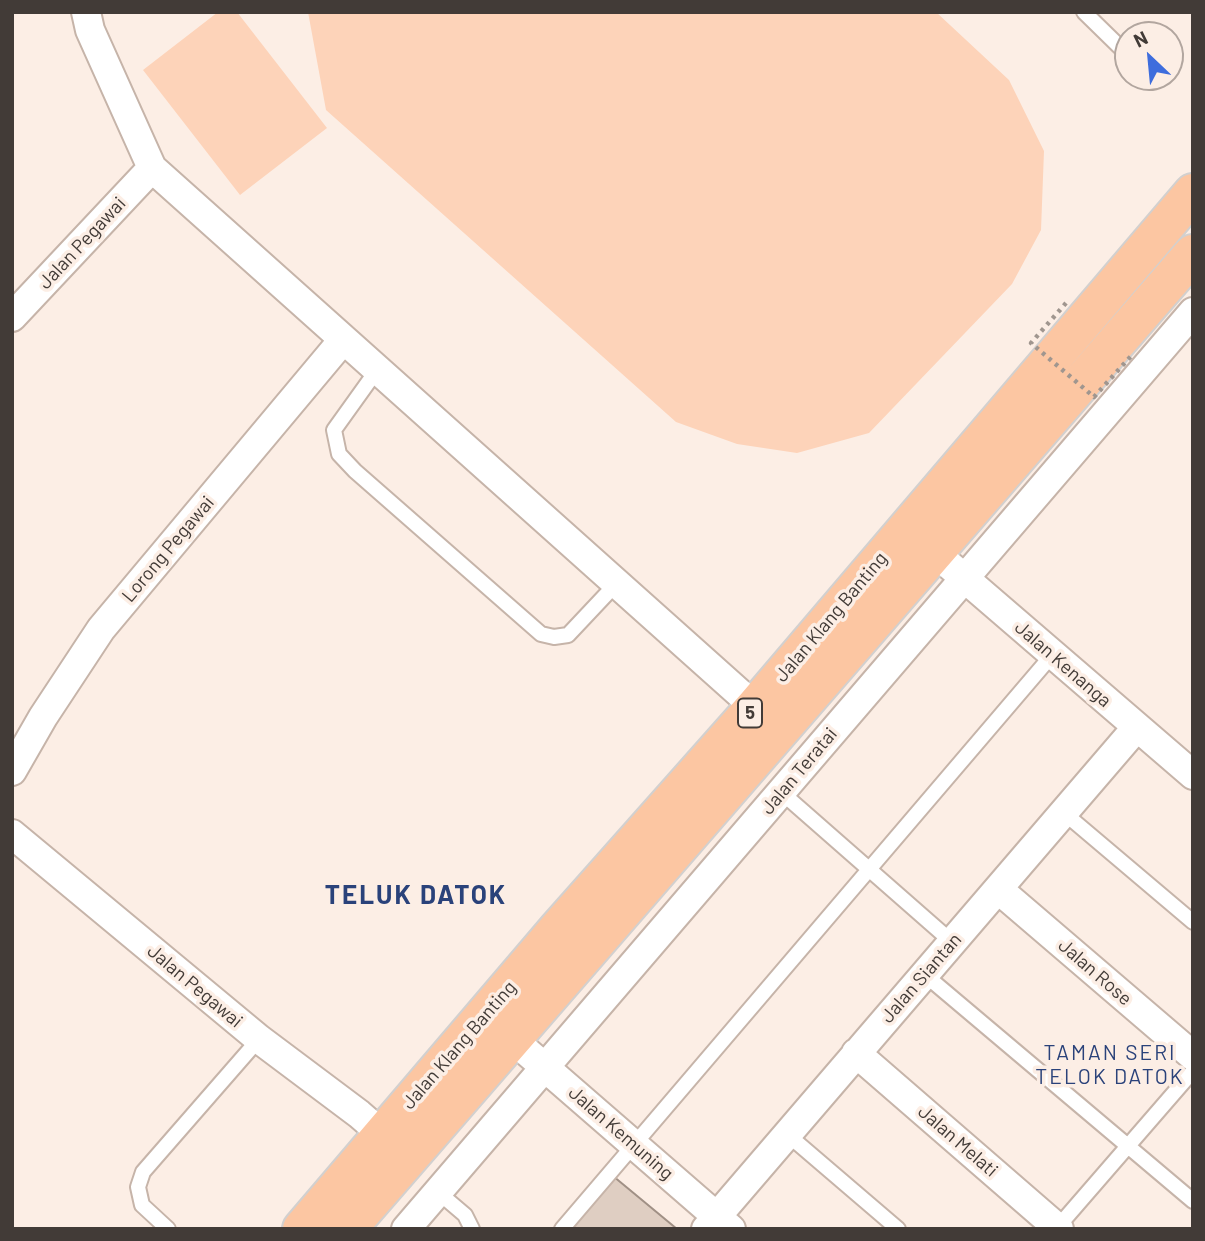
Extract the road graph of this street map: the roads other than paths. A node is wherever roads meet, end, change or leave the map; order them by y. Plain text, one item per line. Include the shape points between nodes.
1 (86, 12) edge
2 (1084, 12) edge
3 (1114, 41) edge
4 (152, 168) junction
5 (1193, 193) edge
6 (1193, 254) edge
7 (1193, 312) edge
8 (12, 317) edge
9 (343, 340) junction
10 (377, 370) junction
11 (934, 552) junction
12 (963, 577) junction
13 (616, 584) junction
14 (1053, 654) junction
15 (755, 707) junction
16 (1137, 727) junction
17 (12, 771) edge
18 (1193, 775) edge
19 (781, 792) junction
20 (1063, 812) junction
21 (12, 834) edge
22 (869, 869) junction
23 (998, 888) junction
24 (1193, 922) edge
25 (952, 942) junction
26 (924, 974) junction
27 (511, 1038) junction
28 (259, 1039) junction
29 (856, 1053) junction
30 (1193, 1056) edge
31 (546, 1068) junction
32 (1193, 1071) edge
33 (382, 1134) junction
34 (788, 1134) junction
35 (634, 1145) junction
36 (1128, 1146) junction
37 (438, 1192) junction
38 (1193, 1201) edge
39 (718, 1225) edge
40 (1057, 1228) edge
41 (168, 1229) edge
42 (302, 1229) edge
43 (347, 1229) edge
44 (406, 1229) edge
45 (472, 1229) edge
46 (562, 1229) edge
47 (898, 1229) edge

1 - 4 street
2 - 3 lane
4 - 8 street, Jalan Pegawai
4 - 9 street
5 - 15 highway, Jalan Klang Banting / 5
6 - 11 highway, Jalan Klang Banting / 5
7 - 12 street, Jalan Teratai
9 - 10 street
9 - 17 street, Lorong Pegawai via 101,629
10 - 13 street
10 - 13 lane via 334,430 339,454 355,471 541,634 568,635
11 - 12 street, Jalan Kenanga
11 - 27 highway, Jalan Klang Banting / 5
12 - 14 street, Jalan Kenanga
12 - 19 street, Jalan Teratai
13 - 15 street
14 - 16 street, Jalan Kenanga
14 - 22 lane
15 - 33 highway, Jalan Klang Banting / 5
16 - 18 street, Jalan Kenanga
16 - 20 street, Jalan Siantan
19 - 22 lane
19 - 31 street, Jalan Teratai
20 - 23 street, Jalan Siantan
20 - 24 lane
21 - 28 street, Jalan Pegawai
22 - 25 lane
22 - 35 lane
23 - 25 street, Jalan Siantan
23 - 30 street, Jalan Rose
25 - 26 street, Jalan Siantan
26 - 29 street, Jalan Siantan
26 - 36 lane
27 - 31 street, Jalan Kemuning
27 - 43 highway, Jalan Klang Banting / 5
28 - 33 street, Jalan Pegawai
28 - 41 lane via 143,1172 138,1187 142,1205
29 - 34 street, Jalan Siantan
29 - 40 street, Jalan Melati
31 - 35 street, Jalan Kemuning
31 - 37 street, Jalan Teratai
32 - 36 lane
33 - 42 highway, Jalan Klang Banting / 5
34 - 39 street, Jalan Siantan
34 - 47 lane
35 - 39 street, Jalan Kemuning
35 - 46 lane
36 - 38 lane
36 - 40 lane
37 - 44 street, Jalan Teratai
37 - 45 lane via 465,1215

